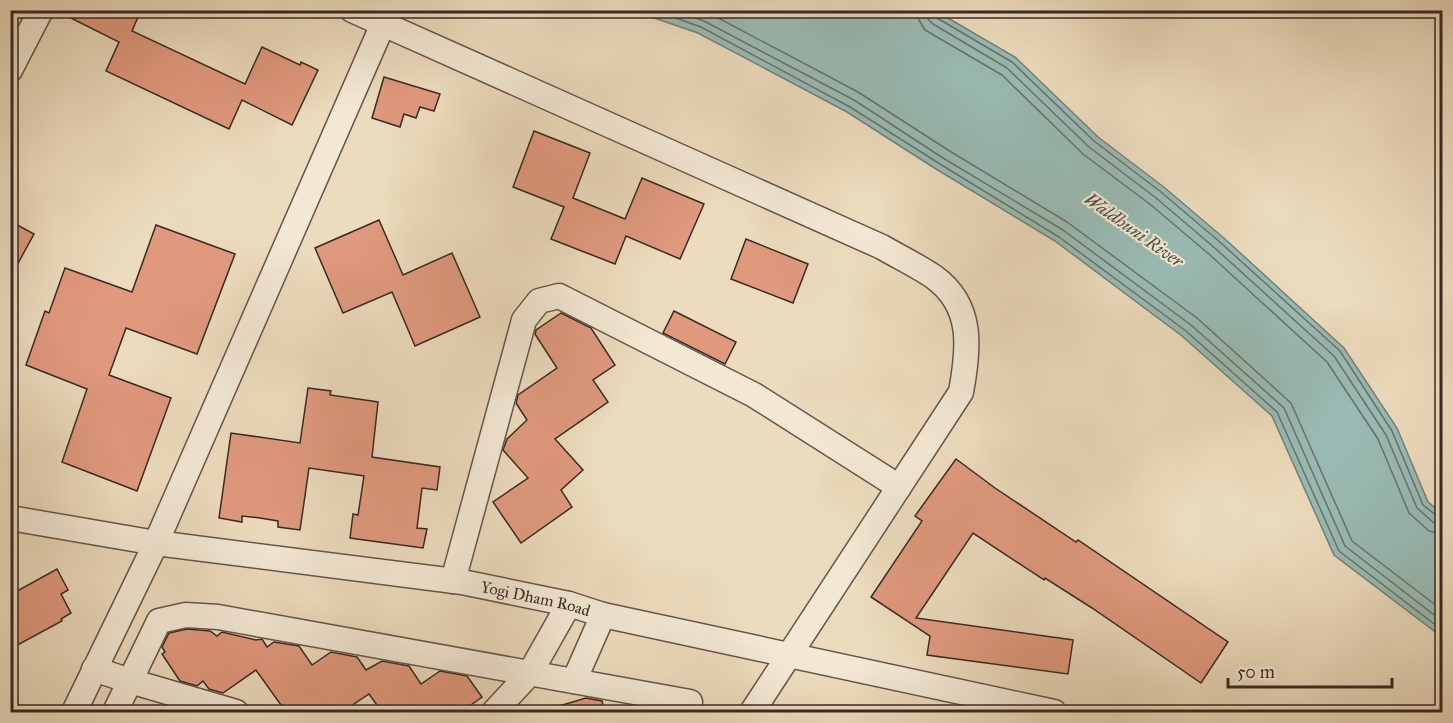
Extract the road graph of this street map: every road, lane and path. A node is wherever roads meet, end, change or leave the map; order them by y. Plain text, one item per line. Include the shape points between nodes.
1 (41, 10) edge
2 (352, 10) edge
3 (383, 24) junction
4 (10, 70) edge
5 (899, 487) junction
6 (10, 518) edge
7 (156, 543) junction
8 (453, 581) junction
9 (569, 604) junction
10 (603, 615) junction
11 (789, 656) junction
12 (94, 669) junction
13 (530, 673) junction
14 (130, 681) junction
15 (574, 681) junction
16 (75, 712) edge
17 (115, 712) edge
18 (236, 712) edge
19 (494, 712) edge
20 (682, 712) edge
21 (752, 712) edge
22 (1054, 712) edge

1 - 4 street
2 - 3 street
3 - 5 street via 882,247 934,278 952,295 966,322 967,359 961,392
3 - 7 street
5 - 8 street via 754,395 559,296 539,301 524,320
5 - 11 street
6 - 7 street, Yogi Dham Road
7 - 8 street, Yogi Dham Road
7 - 12 street
8 - 9 street, Yogi Dham Road
9 - 10 street, Yogi Dham Road
9 - 13 street
10 - 11 street, Yogi Dham Road
10 - 15 street
11 - 21 street
11 - 22 street, Yogi Dham Road
12 - 14 street
12 - 16 street
13 - 14 street via 218,617 186,615 159,621
13 - 15 street
13 - 19 street
14 - 17 street
14 - 18 street
15 - 20 street via 690,702

